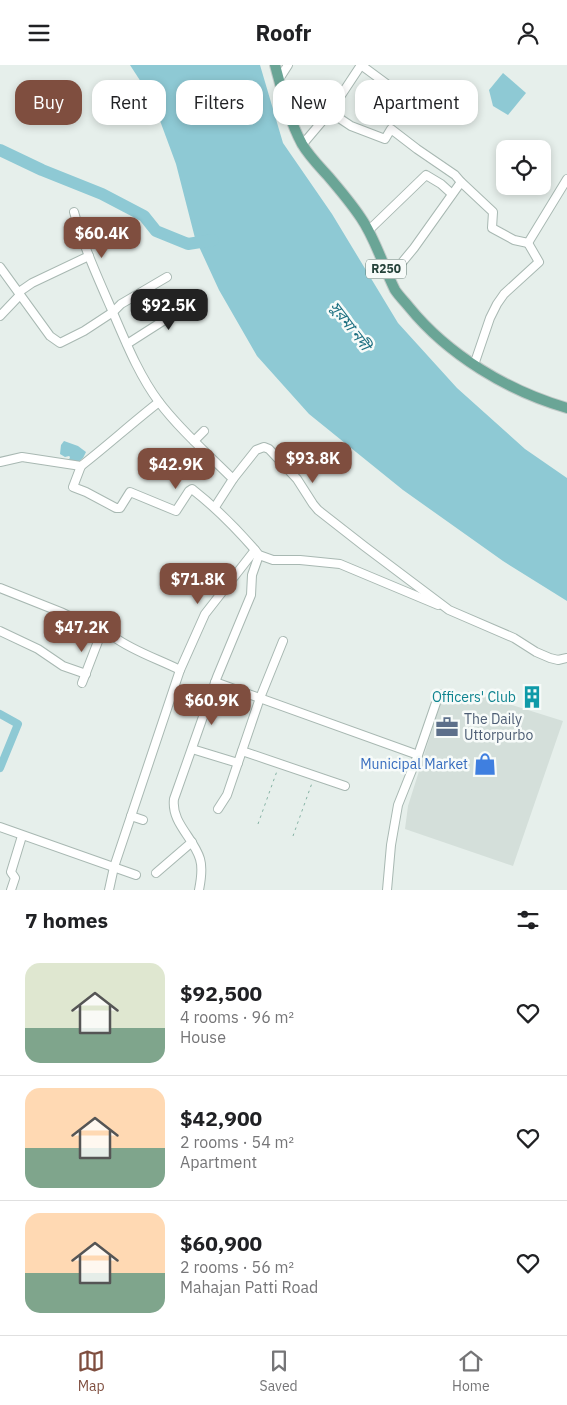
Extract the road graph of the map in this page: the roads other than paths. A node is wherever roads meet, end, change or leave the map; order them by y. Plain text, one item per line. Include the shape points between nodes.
1 (275, 65) edge
2 (288, 65) edge
3 (361, 65) edge
4 (279, 79) junction
5 (381, 80) edge
6 (345, 89) edge
7 (345, 122) edge
8 (318, 125) edge
9 (302, 145) junction
10 (567, 179) edge
11 (461, 182) junction
12 (452, 194) junction
13 (74, 212) dead end
14 (369, 230) junction
15 (528, 243) junction
16 (89, 256) junction
17 (0, 267) edge
18 (167, 277) dead end
19 (390, 277) junction
20 (19, 293) junction
21 (199, 298) dead end
22 (113, 311) junction
23 (0, 316) edge
24 (127, 344) junction
25 (474, 365) junction
26 (159, 401) junction
27 (567, 408) edge
28 (204, 431) dead end
29 (194, 441) junction
30 (0, 462) edge
31 (81, 466) junction
32 (233, 479) junction
33 (215, 507) junction
34 (257, 553) junction
35 (0, 588) edge
36 (449, 610) junction
37 (0, 631) edge
38 (102, 631) junction
39 (283, 641) dead end
40 (567, 658) edge
41 (180, 670) junction
42 (86, 674) junction
43 (82, 683) dead end
44 (215, 683) junction
45 (439, 694) dead end
46 (260, 698) junction
47 (192, 749) junction
48 (242, 751) junction
49 (418, 755) junction
50 (238, 763) junction
51 (345, 786) dead end
52 (218, 809) dead end
53 (131, 816) junction
54 (143, 820) dead end
55 (0, 827) edge
56 (22, 836) junction
57 (192, 842) junction
58 (114, 867) junction
59 (156, 873) dead end
60 (136, 875) dead end
61 (11, 890) edge
62 (109, 890) edge
63 (199, 890) edge
64 (387, 890) edge

1 - 4 main road, R250
2 - 4 street
3 - 5 street
3 - 6 street
4 - 9 main road, R250
7 - 11 street via 385,139 391,129
8 - 9 street
9 - 14 main road, R250
10 - 15 street
11 - 12 street
11 - 15 street via 493,213 492,228 514,240
12 - 14 street via 426,175
12 - 19 street
13 - 16 street
14 - 19 main road, R250
15 - 25 street via 539,262 496,304
16 - 20 street via 32,283
16 - 22 street
17 - 20 street
18 - 22 street
19 - 25 main road, R250 via 396,291 423,324
20 - 22 street via 50,336 60,343
20 - 23 street
21 - 24 street
22 - 24 street
24 - 26 street
25 - 27 main road, R250 via 547,402
26 - 29 street
26 - 31 street
28 - 29 street
29 - 32 street
30 - 31 street via 22,457
31 - 33 street via 73,487 116,508 120,508 130,492 176,511 192,489
32 - 33 street
32 - 36 street via 256,450 269,449 297,479 318,510
33 - 34 street
34 - 36 street via 272,560 300,559 340,564
34 - 41 street via 205,614
34 - 44 street via 251,595
35 - 38 street
36 - 40 street via 514,637 550,658
37 - 42 street via 38,649 63,666
38 - 41 street
38 - 42 street
39 - 46 street
41 - 53 street
42 - 43 street
44 - 46 street
44 - 47 street
45 - 49 street
46 - 48 street
46 - 49 street
47 - 50 street
47 - 57 street via 173,809
48 - 50 street
48 - 51 street
49 - 64 street via 398,805
50 - 52 street via 227,795
53 - 54 street
53 - 58 street
55 - 56 street
56 - 58 street
56 - 61 street via 11,872 15,878
57 - 59 street
57 - 63 street via 200,859 202,877
58 - 60 street
58 - 62 street

